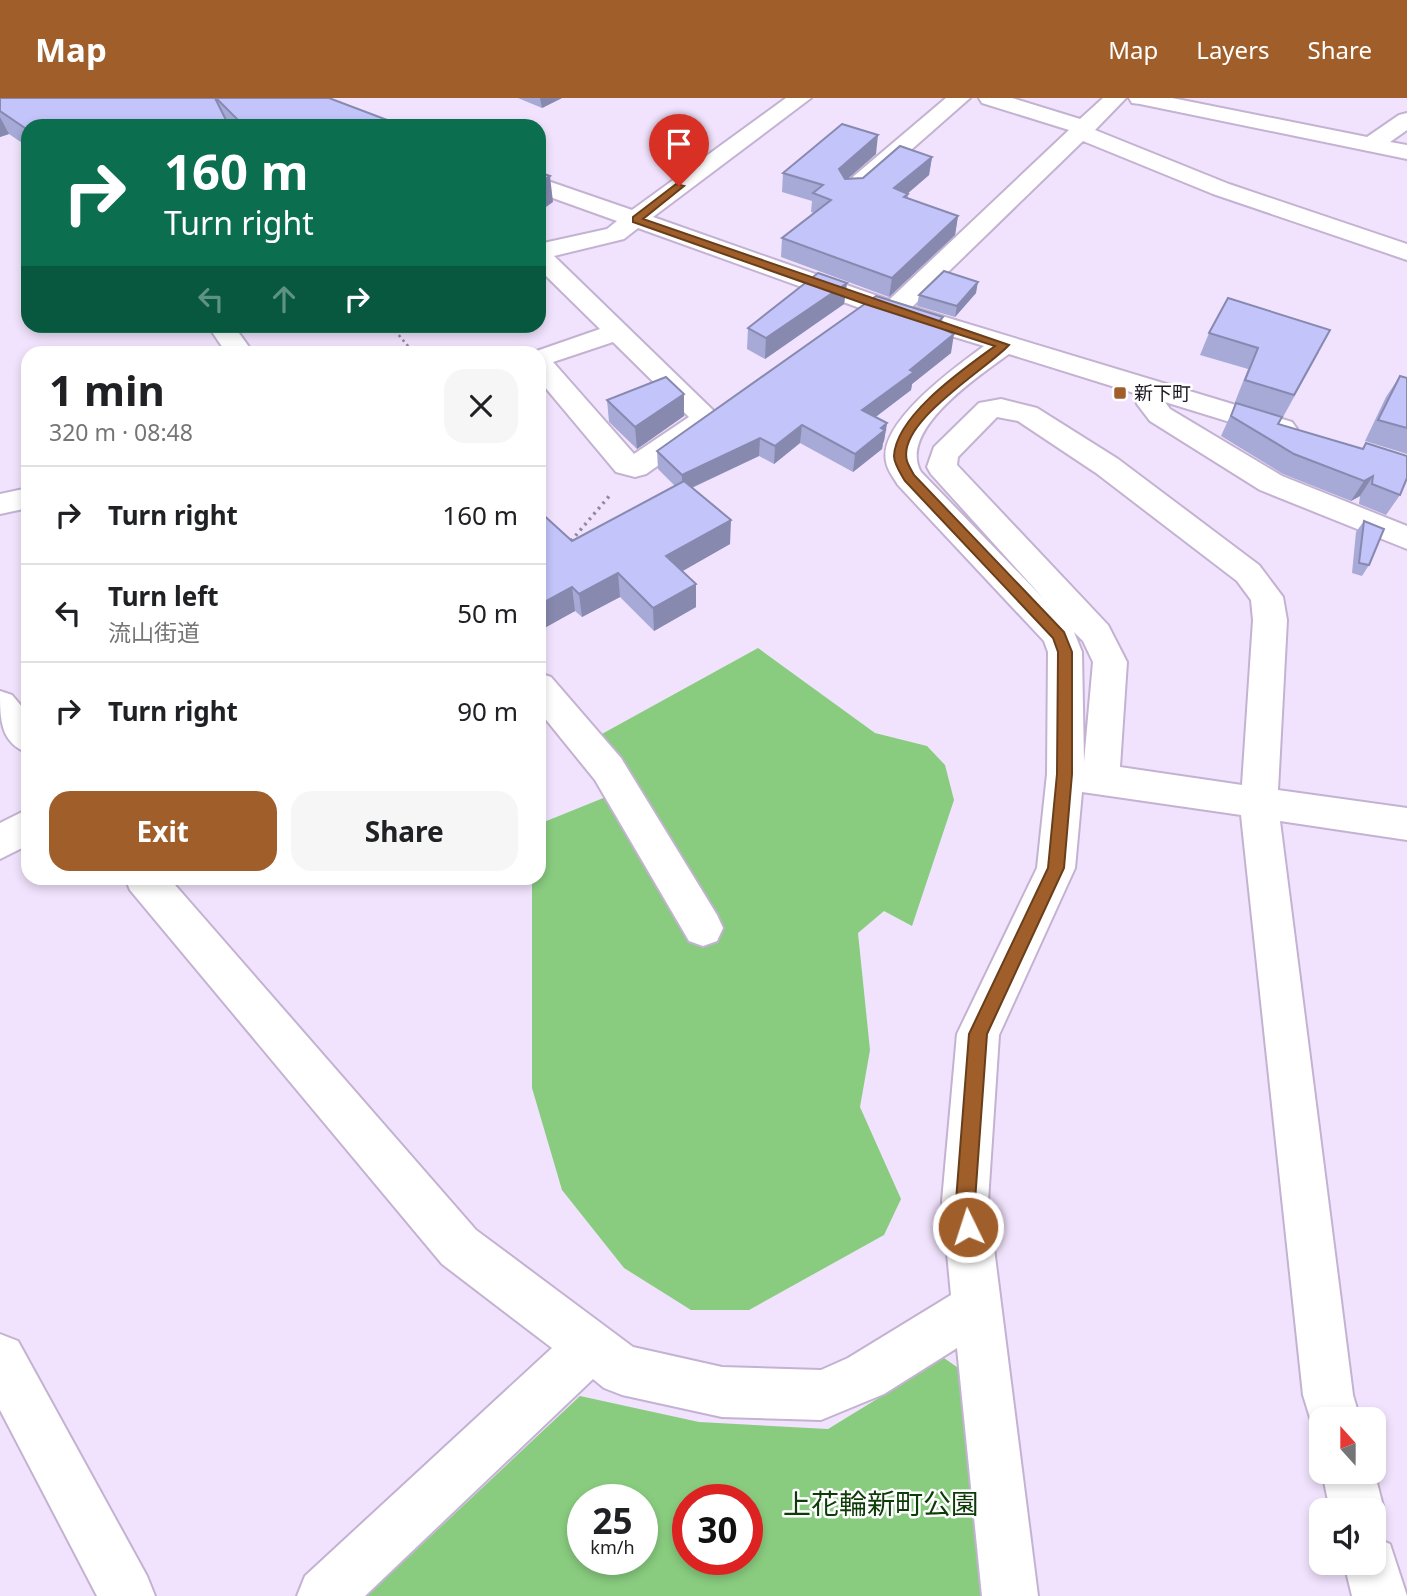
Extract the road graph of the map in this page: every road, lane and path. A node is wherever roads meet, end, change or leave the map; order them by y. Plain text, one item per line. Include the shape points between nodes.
1 (800, 98) edge
2 (959, 98) edge
3 (990, 98) edge
4 (1115, 98) edge
5 (1140, 98) edge
6 (1407, 120) edge
7 (1081, 129) junction
8 (1371, 145) junction
9 (1407, 152) edge
10 (546, 187) edge
11 (851, 190) edge
12 (636, 219) junction
13 (546, 251) edge
14 (1407, 252) edge
15 (546, 260) edge
16 (870, 310) junction
17 (618, 332) junction
18 (1004, 345) junction
19 (546, 355) edge
20 (546, 371) edge
21 (1147, 388) junction
22 (1307, 437) edge
23 (635, 467) junction
24 (21, 500) edge
25 (0, 504) edge
26 (1407, 538) edge
27 (571, 541) edge
28 (546, 694) edge
29 (0, 705) edge
30 (21, 730) edge
31 (1083, 777) junction
32 (1259, 804) junction
33 (1407, 824) edge
34 (21, 830) edge
35 (0, 843) edge
36 (151, 885) edge
37 (703, 929) dead end
38 (978, 1306) junction
39 (590, 1346) junction
40 (0, 1359) edge
41 (1331, 1407) edge
42 (1374, 1575) edge
43 (127, 1596) edge
44 (325, 1596) edge
45 (1010, 1596) edge
46 (1380, 1596) edge

1 - 12 street
2 - 11 street
3 - 7 street
4 - 7 street
5 - 8 street
6 - 8 street
7 - 14 street via 1221,189
7 - 16 street
8 - 9 street
10 - 12 street
12 - 13 street via 615,234
12 - 16 street
15 - 17 street
16 - 18 street
17 - 19 street
17 - 23 street via 718,410
18 - 21 street
18 - 31 street via 930,406 904,435 900,459 909,478 1059,635
20 - 23 street via 627,465
21 - 22 street
21 - 26 street via 1160,415 1260,477
23 - 27 path
24 - 25 street
28 - 37 street via 608,769
29 - 30 street
31 - 32 street
31 - 32 street via 1110,662 1096,634 942,467 944,454 989,409 1027,414 1107,466 1248,573 1267,597 1270,620
31 - 38 street via 1056,868 978,1034 965,1201
32 - 33 street
32 - 41 street
34 - 35 street
36 - 39 street via 459,1247
38 - 39 street via 866,1376 821,1395 709,1389 622,1370
38 - 45 street
39 - 44 street
40 - 43 street
42 - 46 street

